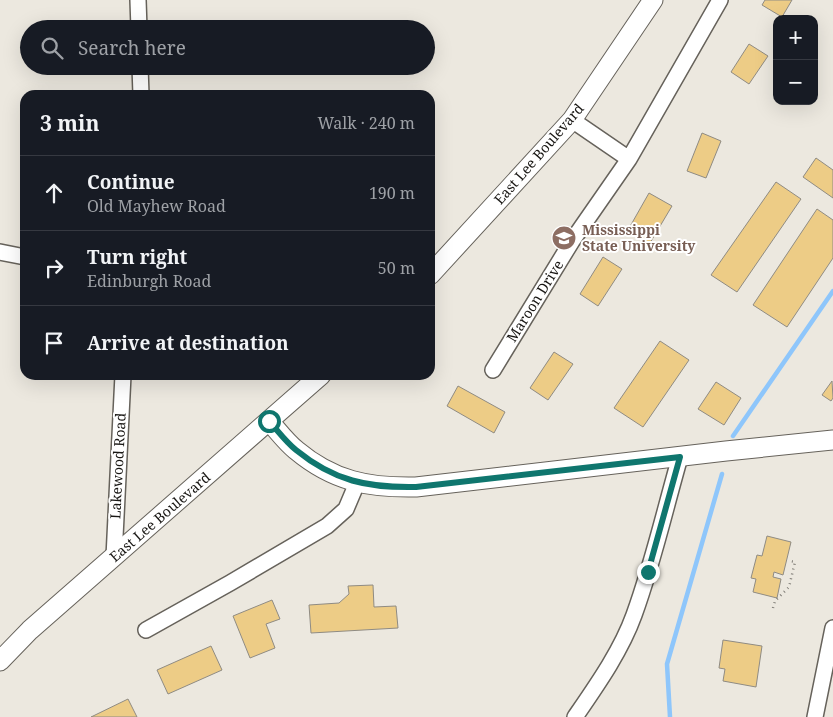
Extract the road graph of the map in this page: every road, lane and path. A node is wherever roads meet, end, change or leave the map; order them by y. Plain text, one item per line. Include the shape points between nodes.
1 (138, 0) edge
2 (653, 0) edge
3 (720, 0) edge
4 (139, 20) edge
5 (140, 75) edge
6 (141, 90) edge
7 (572, 120) junction
8 (629, 159) junction
9 (0, 252) edge
10 (20, 256) edge
11 (435, 270) edge
12 (493, 370) dead end
13 (123, 380) edge
14 (315, 380) edge
15 (269, 421) junction
16 (833, 440) edge
17 (680, 457) junction
18 (357, 483) junction
19 (114, 557) junction
20 (790, 561) dead end
21 (772, 608) dead end
22 (833, 628) edge
23 (146, 630) dead end
24 (0, 661) edge
25 (576, 717) edge
26 (815, 717) edge

1 - 4 street
2 - 7 street, East Lee Boulevard
3 - 8 street, Maroon Drive
5 - 6 street
7 - 8 street
7 - 11 street, East Lee Boulevard
8 - 12 street, Maroon Drive via 572,241
9 - 10 street
13 - 19 street, Lakewood Road
14 - 15 street, East Lee Boulevard
15 - 18 street via 294,448 320,468
15 - 19 street, East Lee Boulevard
16 - 17 street
17 - 18 street via 416,487 387,488
17 - 25 street via 634,616
18 - 23 street via 346,509 327,526
19 - 24 street, East Lee Boulevard via 30,630
20 - 21 path via 794,562 789,587
22 - 26 street

